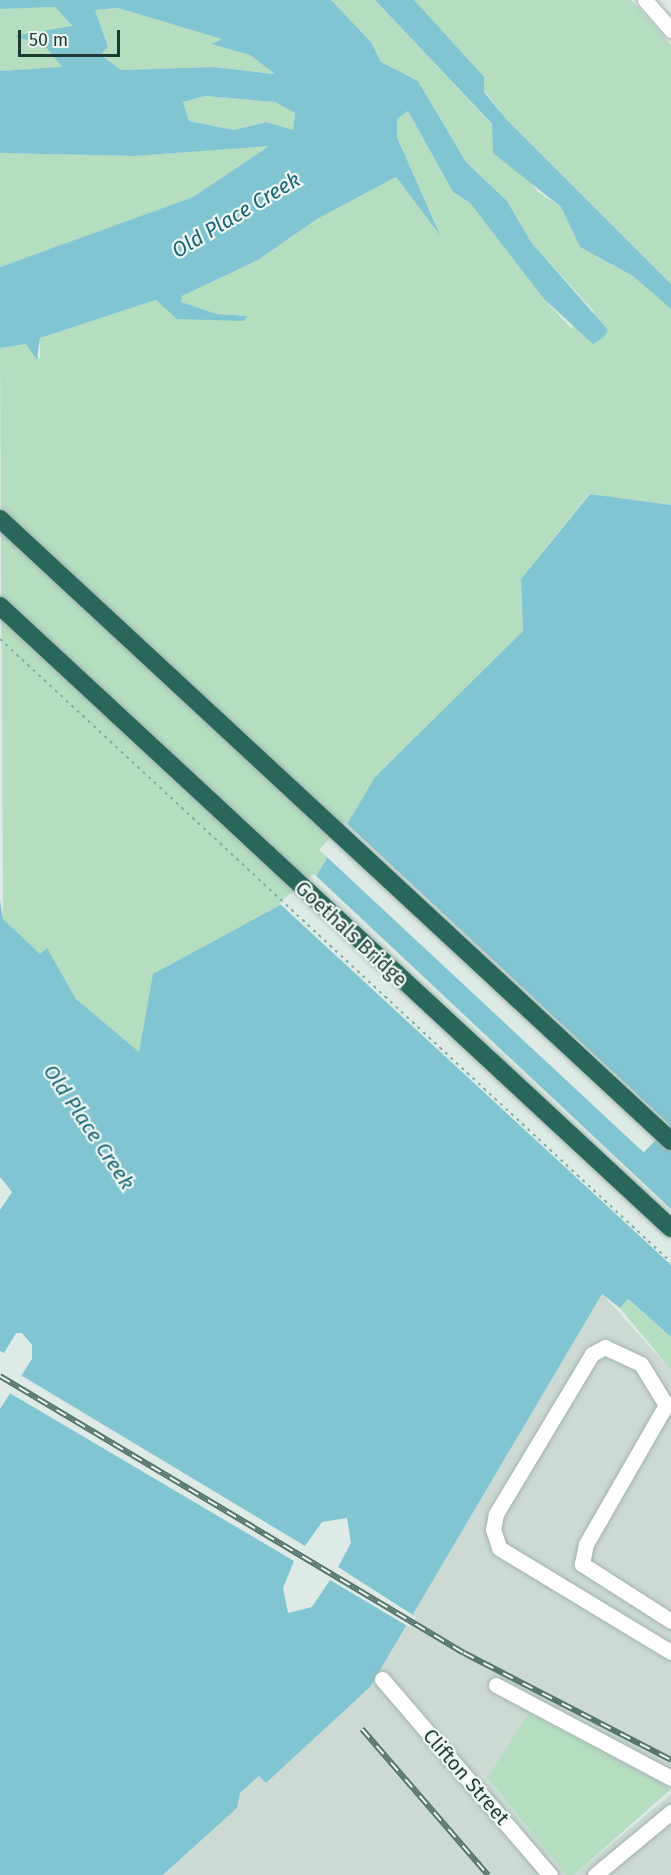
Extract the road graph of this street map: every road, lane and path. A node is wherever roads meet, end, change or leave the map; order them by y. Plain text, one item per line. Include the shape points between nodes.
1 (645, 0) edge
2 (671, 30) edge
3 (0, 519) edge
4 (0, 606) edge
5 (0, 639) edge
6 (671, 1141) edge
7 (671, 1228) edge
8 (671, 1262) edge
9 (671, 1621) edge
10 (671, 1652) edge
11 (382, 1679) dead end
12 (496, 1685) dead end
13 (671, 1778) edge
14 (671, 1812) edge
15 (550, 1875) edge
16 (595, 1875) edge

1 - 2 street
3 - 6 highway
4 - 7 highway, Goethals Bridge
5 - 8 path, Goethals Bridge
9 - 10 street via 582,1564 586,1544 666,1405 641,1364 605,1347 587,1363 496,1514 493,1529 499,1548
11 - 15 street, Clifton Street
12 - 13 street
14 - 16 street

